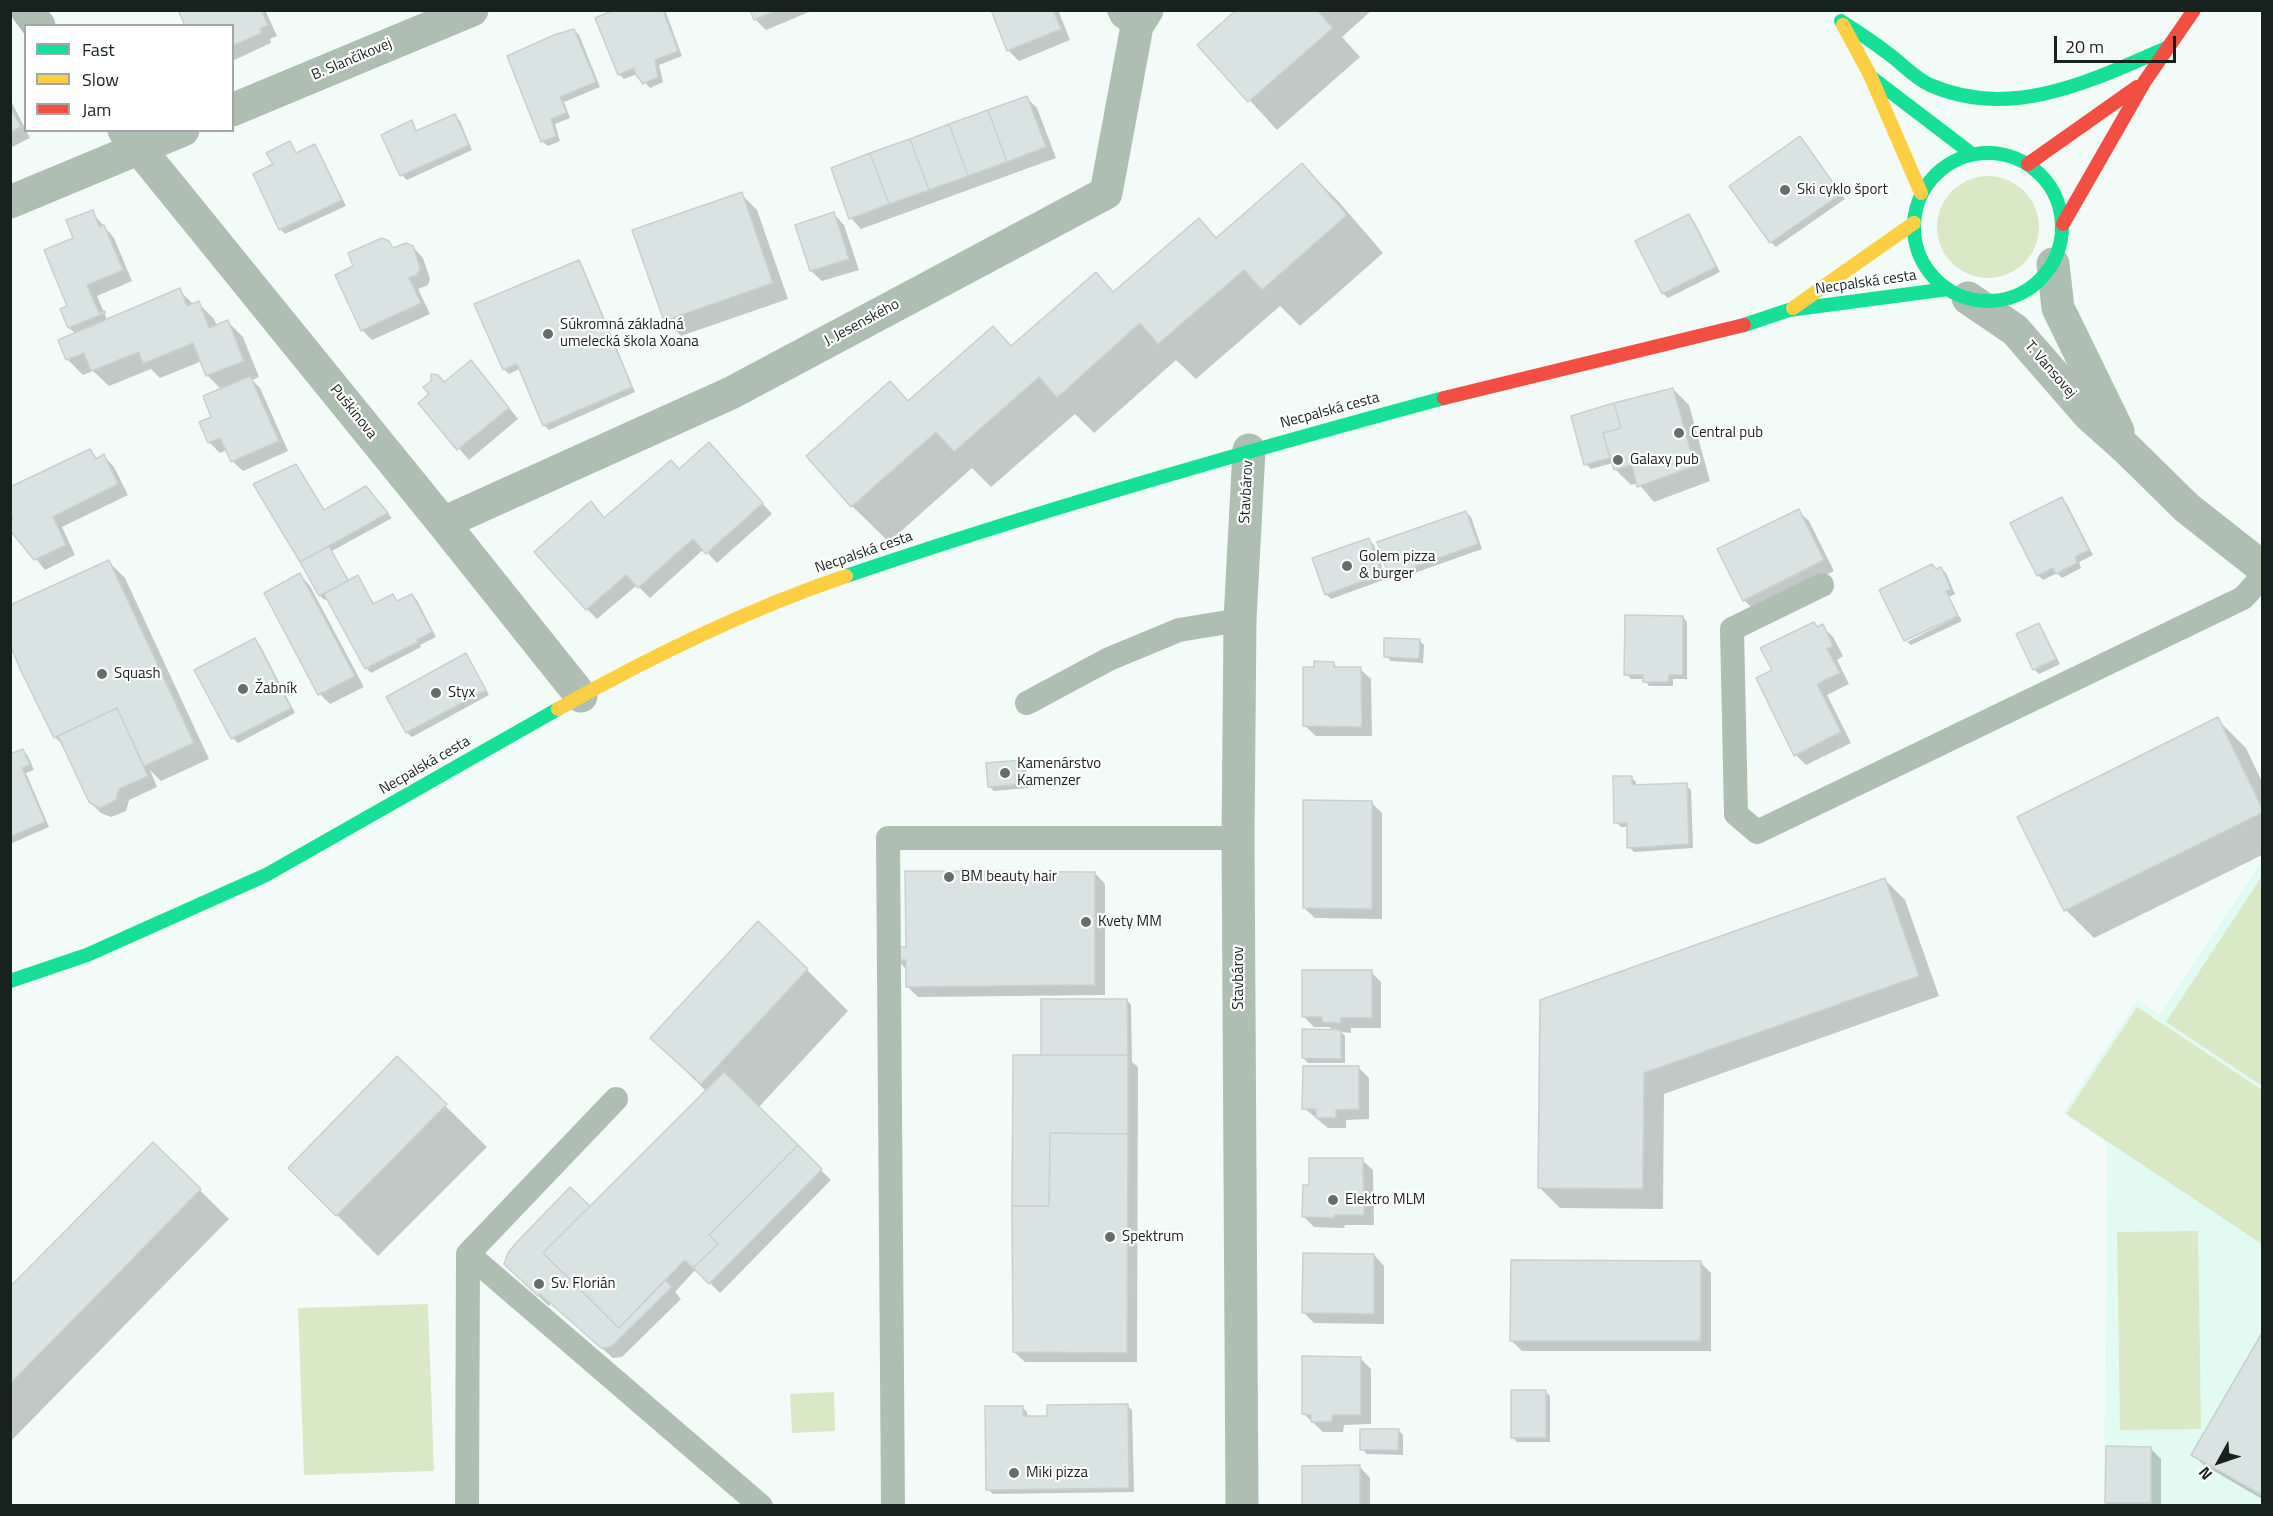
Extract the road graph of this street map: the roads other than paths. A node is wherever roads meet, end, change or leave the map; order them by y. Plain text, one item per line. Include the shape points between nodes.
1 (27, 10) edge
2 (472, 10) edge
3 (2194, 10) edge
4 (1134, 16) edge
5 (1838, 16) edge
6 (38, 24) edge
7 (2169, 47) junction
8 (1870, 75) junction
9 (2145, 81) junction
10 (234, 109) edge
11 (173, 132) edge
12 (131, 140) edge
13 (1972, 154) junction
14 (2028, 164) junction
15 (1921, 194) junction
16 (10, 202) edge
17 (1914, 223) junction
18 (2063, 224) junction
19 (2053, 264) junction
20 (1958, 294) junction
21 (1789, 310) junction
22 (2127, 449) junction
23 (1249, 450) junction
24 (443, 523) junction
25 (2262, 567) edge
26 (2262, 577) edge
27 (1822, 585) dead end
28 (1240, 620) junction
29 (581, 696) junction
30 (1027, 703) dead end
31 (1238, 838) junction
32 (10, 981) edge
33 (616, 1099) dead end
34 (468, 1254) junction
35 (467, 1506) edge
36 (761, 1506) edge
37 (893, 1506) edge
38 (1242, 1506) edge

1 - 6 street
2 - 10 street, B. Slančíkovej
3 - 7 main road
4 - 24 street, J. Jesenského via 1106,193 731,393
5 - 7 main road via 1928,84 1958,95 2000,100 2033,99 2080,85
5 - 8 main road
7 - 9 main road
8 - 13 main road
8 - 15 main road
9 - 14 main road
9 - 18 main road
11 - 12 street
12 - 16 street
12 - 24 street, Puškinova
13 - 14 main road via 1995,152
13 - 15 main road via 1937,172
14 - 18 main road via 2053,190
15 - 17 main road
17 - 20 main road via 1922,261 1929,272
17 - 21 main road, Necpalská cesta
18 - 19 main road
19 - 20 main road via 2038,283 2017,296 1992,301
19 - 22 street, T. Vansovej via 2058,308
20 - 21 main road, Necpalská cesta
20 - 22 street, T. Vansovej via 2015,330 2089,415
21 - 23 main road, Necpalská cesta via 1730,330 1476,390
22 - 25 street, T. Vansovej via 2187,508
23 - 28 street, Stavbárov
23 - 29 main road, Necpalská cesta via 796,593
24 - 29 street, Puškinova
26 - 27 lane via 2243,598 1757,832 1736,814 1732,629
28 - 30 lane via 1179,630 1109,659
28 - 31 street, Stavbárov
29 - 32 main road, Necpalská cesta via 266,875 87,955
31 - 37 lane via 888,838
31 - 38 street, Stavbárov
33 - 34 lane
34 - 35 lane
34 - 36 lane

